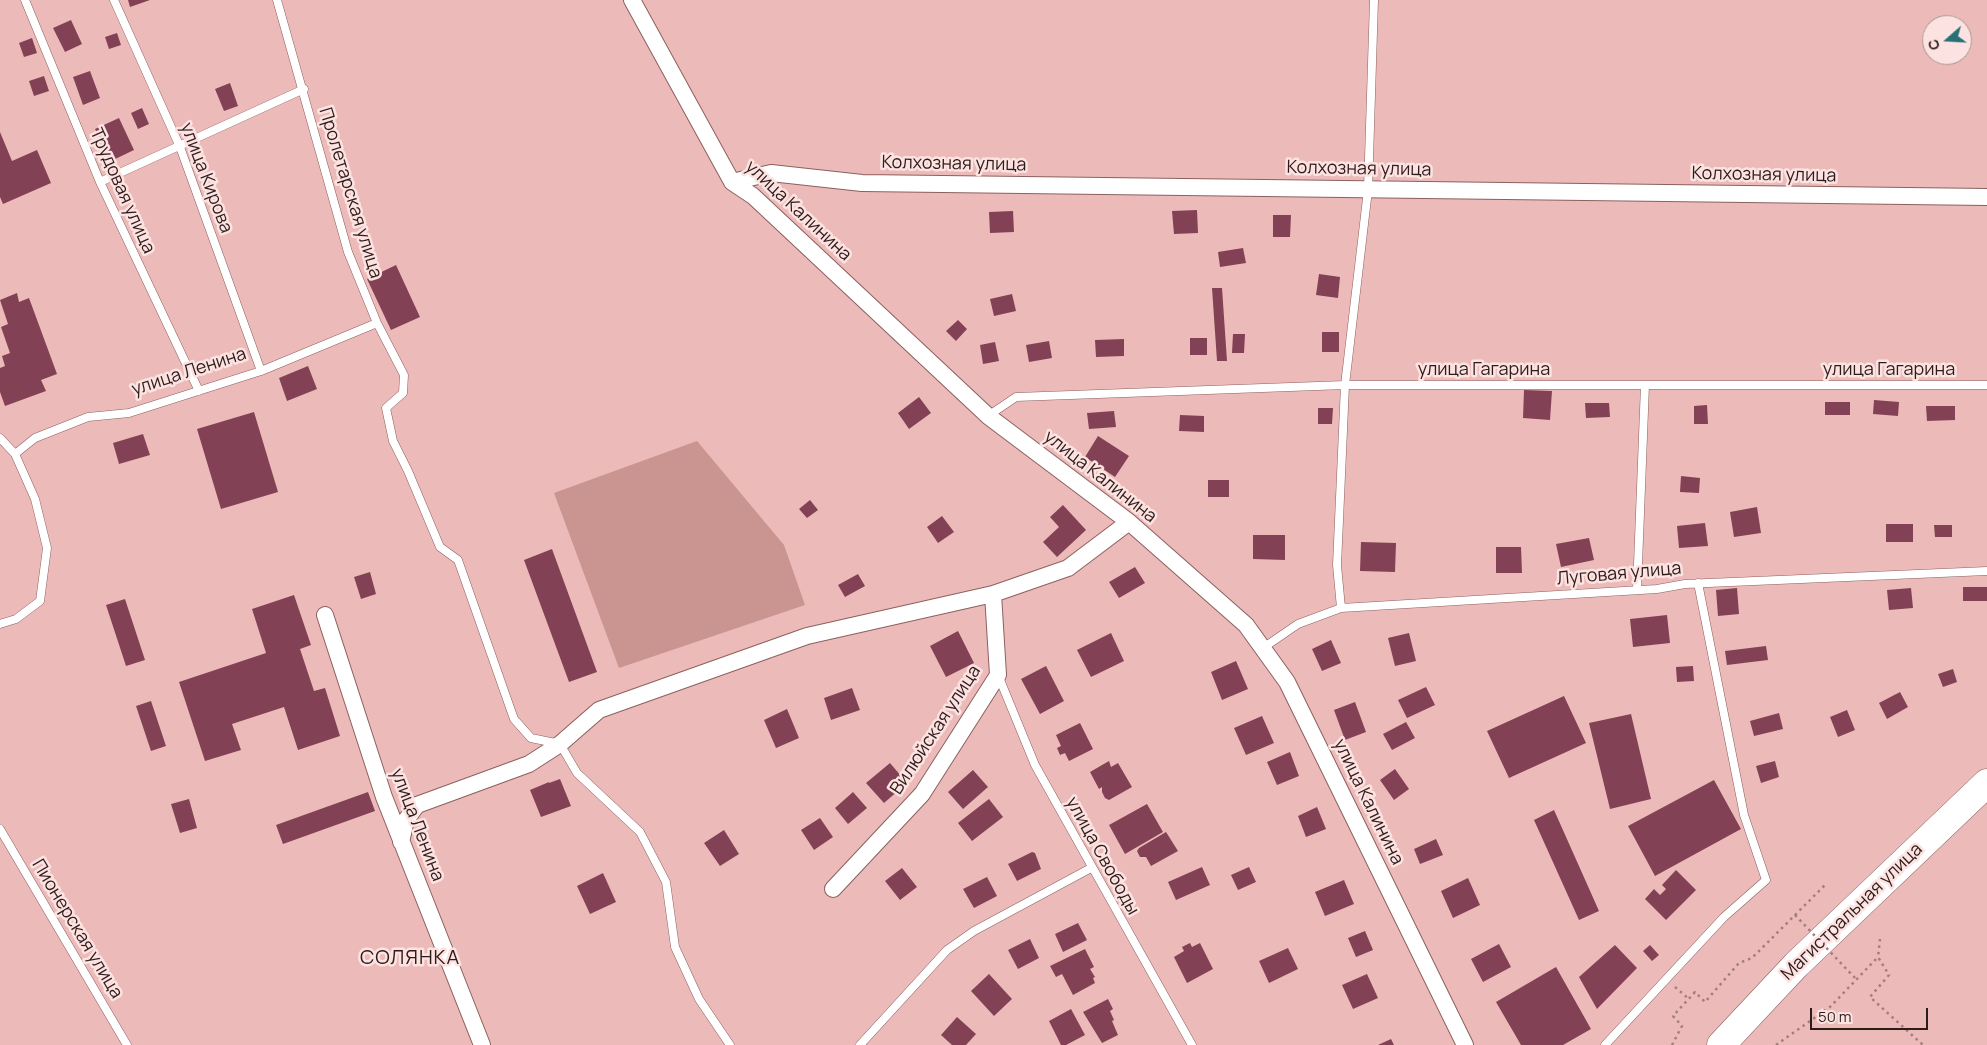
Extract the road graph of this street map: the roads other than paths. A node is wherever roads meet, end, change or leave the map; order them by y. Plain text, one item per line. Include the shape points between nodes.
1 (25, 0) edge
2 (114, 0) edge
3 (277, 0) edge
4 (632, 0) edge
5 (1374, 0) edge
6 (304, 89) junction
7 (180, 147) junction
8 (100, 182) junction
9 (732, 182) junction
10 (1368, 190) junction
11 (1987, 197) edge
12 (377, 323) junction
13 (261, 371) junction
14 (1345, 385) junction
15 (1645, 385) junction
16 (1987, 385) edge
17 (198, 391) junction
18 (988, 416) junction
19 (0, 438) edge
20 (15, 454) junction
21 (1129, 522) junction
22 (1987, 571) edge
23 (1698, 583) junction
24 (1637, 590) junction
25 (993, 594) junction
26 (1341, 608) junction
27 (325, 615) dead end
28 (0, 624) edge
29 (1263, 648) junction
30 (998, 675) junction
31 (560, 744) junction
32 (1987, 783) edge
33 (0, 829) edge
34 (401, 842) junction
35 (1091, 868) junction
36 (833, 889) dead end
37 (127, 1045) edge
38 (482, 1045) edge
39 (730, 1045) edge
40 (860, 1045) edge
41 (1192, 1045) edge
42 (1465, 1045) edge
43 (1605, 1045) edge
44 (1722, 1045) edge

1 - 8 lane, Трудовая улица
2 - 7 lane, улица Кирова
3 - 6 lane, Пролетарская улица via 296,72
4 - 9 street, улица Калинина
5 - 10 lane
6 - 7 lane
6 - 12 lane, Пролетарская улица via 348,252
7 - 8 lane
7 - 13 lane, улица Кирова
8 - 17 lane, Трудовая улица
9 - 10 street, Колхозная улица via 771,173 862,183
9 - 18 street, улица Калинина via 753,196
10 - 11 street, Колхозная улица
10 - 14 lane
12 - 13 lane, улица Ленина
12 - 31 lane, Пролетарская улица via 404,375 403,393 386,408 393,441 440,547 458,560 514,719 531,738
13 - 17 lane, улица Ленина
14 - 15 lane, улица Гагарина
14 - 18 lane, улица Гагарина via 1016,397
14 - 26 lane via 1338,565
15 - 16 lane, улица Гагарина
15 - 24 lane
17 - 20 lane, улица Ленина via 129,413 88,417 34,438
18 - 21 street, улица Калинина
19 - 20 lane
20 - 28 lane via 35,499 47,548 40,601 16,619
21 - 25 street via 1068,568
21 - 29 street, улица Калинина via 1246,626
22 - 23 lane, Луговая улица
23 - 24 lane, Луговая улица
23 - 43 lane via 1744,815 1766,880 1724,917
24 - 26 lane, Луговая улица
25 - 30 street, Вилюйская улица
25 - 31 street via 807,636 599,710
26 - 29 lane, Луговая улица via 1298,624
27 - 34 street, улица Ленина
29 - 42 street, улица Калинина via 1286,682
30 - 35 lane, улица Свободы via 1035,765
30 - 36 street, Вилюйская улица via 922,794
31 - 34 street via 529,764 416,805 406,820
31 - 39 lane via 577,773 640,832 666,882 675,947 699,999
32 - 44 highway, Магистральная улица via 1796,964
33 - 37 lane, Пионерская улица
34 - 38 street, улица Ленина
35 - 40 lane via 974,931 947,950
35 - 41 lane, улица Свободы

